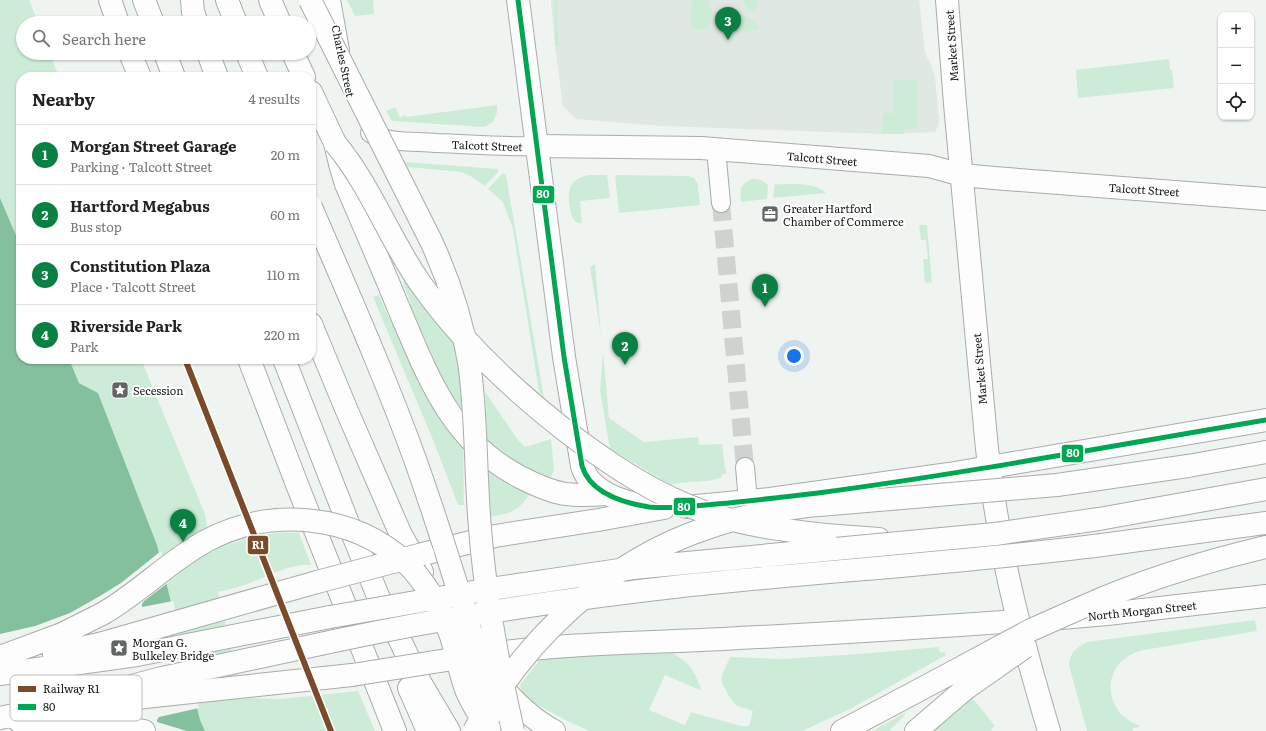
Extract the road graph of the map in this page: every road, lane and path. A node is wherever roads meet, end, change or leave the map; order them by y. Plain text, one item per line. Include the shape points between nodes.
1 (110, 0) edge
2 (144, 0) edge
3 (227, 0) edge
4 (270, 0) edge
5 (310, 0) edge
6 (331, 0) edge
7 (518, 0) edge
8 (947, 0) edge
9 (116, 16) edge
10 (150, 16) edge
11 (233, 16) edge
12 (277, 16) edge
13 (133, 60) edge
14 (168, 60) edge
15 (211, 60) edge
16 (250, 60) edge
17 (138, 72) edge
18 (172, 72) edge
19 (215, 72) edge
20 (255, 72) edge
21 (316, 102) edge
22 (377, 137) joint
23 (335, 142) junction
24 (537, 146) junction
25 (716, 149) junction
26 (962, 175) junction
27 (1266, 199) edge
28 (721, 203) tunnel mouth
29 (316, 219) edge
30 (316, 336) edge
31 (251, 364) edge
32 (286, 364) edge
33 (1266, 420) edge
34 (1266, 452) edge
35 (745, 467) tunnel mouth
36 (989, 468) junction
37 (1266, 489) edge
38 (607, 494) junction
39 (748, 501) junction
40 (664, 508) junction
41 (1266, 523) edge
42 (906, 542) junction
43 (1266, 548) edge
44 (1266, 596) edge
45 (387, 618) junction
46 (1018, 621) junction
47 (0, 657) edge
48 (0, 667) edge
49 (0, 674) edge
50 (959, 680) junction
51 (142, 684) edge
52 (142, 698) edge
53 (10, 717) edge
54 (0, 719) edge
55 (10, 720) edge
56 (14, 721) edge
57 (144, 731) edge
58 (395, 731) edge
59 (428, 731) edge
60 (448, 731) edge
61 (474, 731) edge
62 (491, 731) edge
63 (500, 731) edge
64 (513, 731) edge
65 (554, 731) edge
66 (842, 731) edge
67 (916, 731) edge
68 (1049, 731) edge

1 - 9 main road
2 - 10 main road
3 - 11 main road
4 - 12 main road
5 - 64 main road, bridge via 431,242 458,312 471,380 477,499 483,558 498,660
6 - 22 street, Charles Street via 350,94 363,126
7 - 24 main road
8 - 26 main road, Market Street
13 - 17 main road
14 - 18 main road
15 - 19 main road
16 - 20 main road
21 - 23 main road
22 - 24 street, Talcott Street via 401,141 505,147
23 - 38 main road via 346,184 419,356 438,394 459,427 476,446 502,467 537,486 569,495
23 - 42 main road, bridge via 356,170 409,266 460,334 528,402 611,464 673,500 734,521 790,531
24 - 25 main road, Talcott Street
24 - 38 main road via 564,357 582,466 589,480
25 - 26 main road, Talcott Street via 930,166
25 - 28 street
26 - 27 main road, Talcott Street
26 - 36 main road, Market Street
29 - 63 main road, bridge via 415,461 436,521
30 - 65 main road via 401,535 417,564 491,673 524,710
31 - 58 main road
32 - 45 main road
33 - 36 main road
34 - 61 main road, bridge via 1057,485 778,510 753,514 698,531 664,545 622,569 567,611 514,670
35 - 39 street
36 - 39 main road
36 - 46 main road, Market Street via 1000,538
37 - 42 main road, bridge via 1099,519 995,534
38 - 40 main road via 635,504
39 - 40 main road
40 - 48 main road, bridge via 495,536 317,582 99,644
41 - 51 main road, bridge via 976,560 684,586 588,598 456,618 339,640
42 - 49 main road, bridge via 633,568 490,589 330,617 137,655
43 - 50 main road, bridge via 1188,567 1124,589 1085,606
44 - 46 main road, North Morgan Street
45 - 59 main road via 394,652
45 - 60 main road
46 - 52 main road, North Morgan Street, bridge via 533,649 352,675
46 - 68 main road, Market Street
47 - 62 main road, bridge via 93,620 128,598 189,551 223,533 268,521 315,521 351,530 383,546 418,576 442,614 451,635 467,692
50 - 66 main road
50 - 67 main road
53 - 54 main road
54 - 55 main road
56 - 57 main road via 92,724

